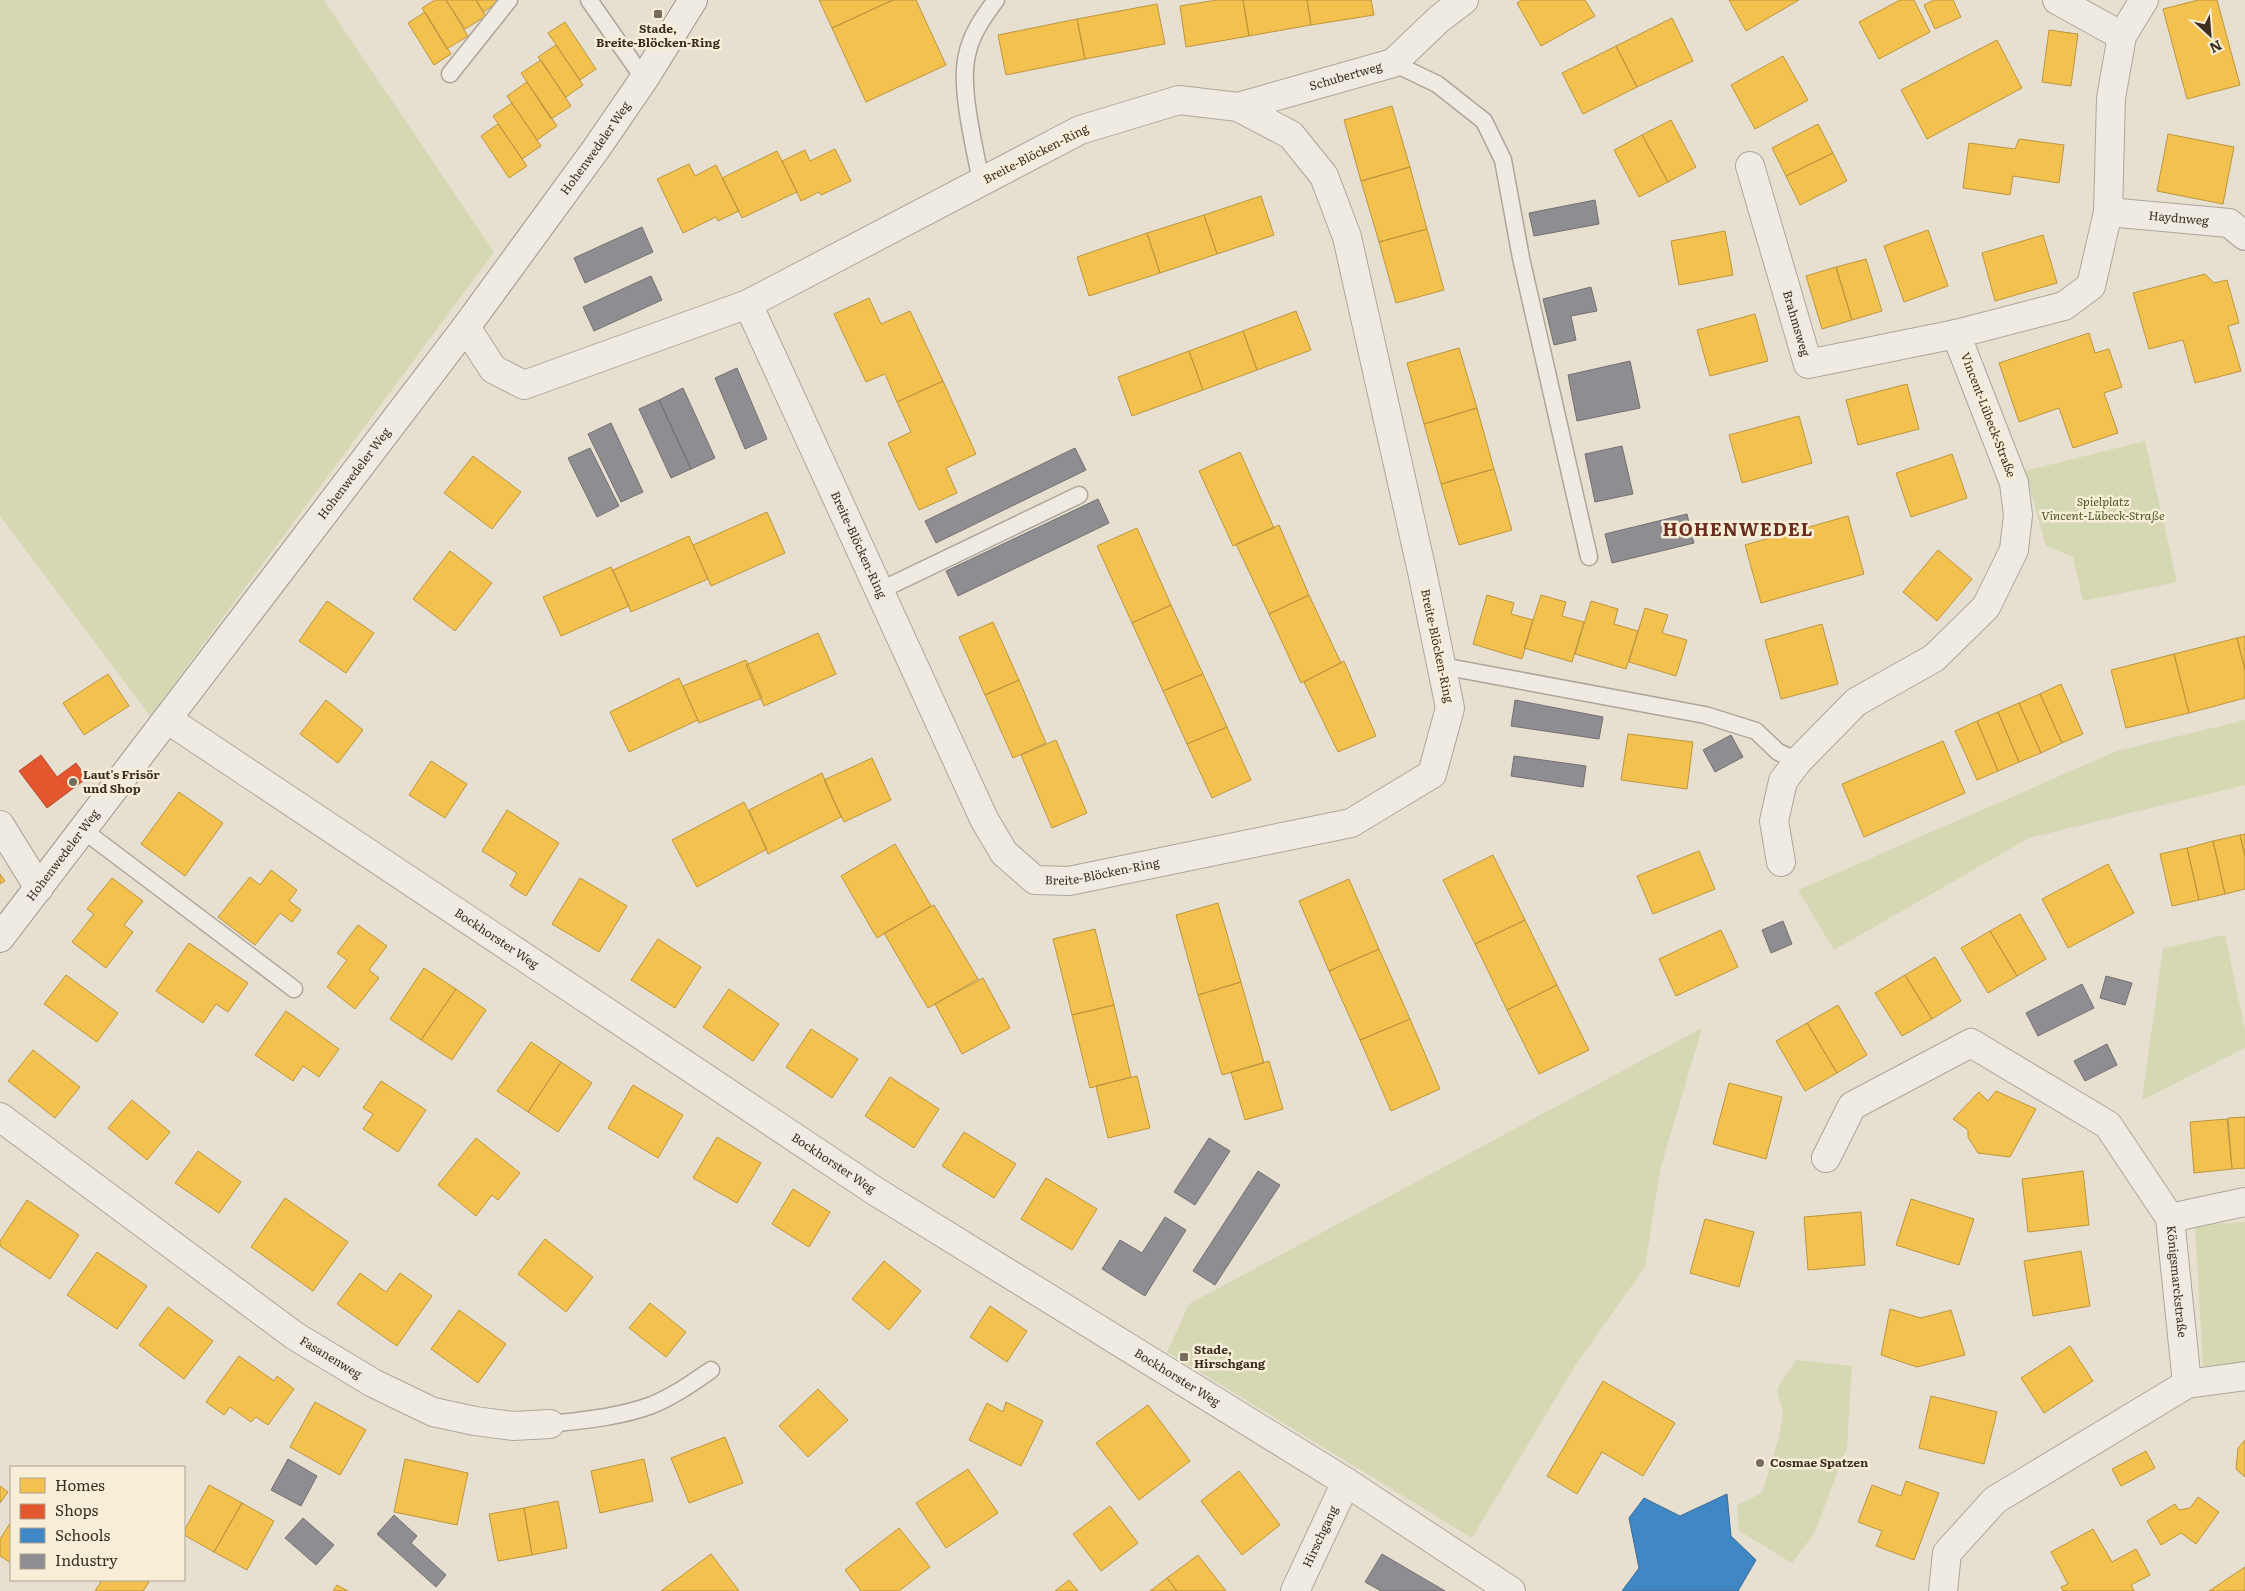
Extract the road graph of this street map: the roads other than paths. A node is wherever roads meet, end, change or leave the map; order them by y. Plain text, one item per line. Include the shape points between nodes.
1 (510, 0) edge
2 (589, 0) edge
3 (693, 0) edge
4 (996, 0) edge
5 (1464, 0) edge
6 (2057, 0) edge
7 (2144, 0) edge
8 (2122, 36) junction
9 (1393, 63) junction
10 (450, 74) dead end
11 (644, 79) junction
12 (1238, 107) junction
13 (1750, 166) dead end
14 (981, 182) junction
15 (2108, 212) junction
16 (2245, 236) edge
17 (748, 304) junction
18 (466, 327) junction
19 (1956, 334) junction
20 (1079, 495) dead end
21 (1589, 556) dead end
22 (879, 591) junction
23 (1442, 666) junction
24 (168, 720) junction
25 (1798, 761) junction
26 (0, 825) edge
27 (83, 830) junction
28 (1781, 862) dead end
29 (39, 888) junction
30 (0, 938) edge
31 (294, 989) dead end
32 (0, 1117) edge
33 (1826, 1158) dead end
34 (2245, 1202) edge
35 (2170, 1218) junction
36 (711, 1370) dead end
37 (2245, 1376) edge
38 (2187, 1384) junction
39 (550, 1424) joint
40 (1346, 1482) junction
41 (1295, 1591) edge
42 (1511, 1591) edge
43 (1943, 1591) edge

1 - 10 lane
2 - 11 lane
3 - 11 street, Hohenwedeler Weg
4 - 14 lane via 979,24 966,55 966,93
5 - 9 street, Schubertweg
6 - 8 street
7 - 8 street
8 - 15 street via 2111,98
9 - 12 street, Schubertweg
9 - 21 lane via 1437,84 1484,122 1503,160 1521,258
11 - 18 street, Hohenwedeler Weg
12 - 14 street, Breite-Blöcken-Ring via 1179,100 1080,130
12 - 23 street, Breite-Blöcken-Ring via 1292,135 1324,176 1347,237
13 - 19 street, Brahmsweg via 1808,364
14 - 17 street, Breite-Blöcken-Ring
15 - 16 street, Haydnweg via 2229,223
15 - 19 street via 2091,286 2064,306
17 - 18 street, Breite-Blöcken-Ring via 524,385 493,369
17 - 22 street, Breite-Blöcken-Ring
18 - 24 street, Hohenwedeler Weg
19 - 25 street, Vincent-Lübeck-Straße via 2014,483 2018,515 2014,550 1986,607 1954,639 1934,658 1856,702
20 - 22 lane
22 - 23 street, Breite-Blöcken-Ring via 984,819 1004,853 1035,880 1069,881 1351,822 1432,774 1450,708
23 - 25 lane via 1705,715 1756,732 1778,752
24 - 27 street, Hohenwedeler Weg
24 - 40 street, Bockhorster Weg via 874,1191
25 - 28 street, Vincent-Lübeck-Straße via 1783,781 1774,821
26 - 29 street
27 - 29 street, Hohenwedeler Weg
27 - 31 lane
29 - 30 street, Hohenwedeler Weg
32 - 39 street, Fasanenweg via 295,1336 373,1383 441,1414 513,1426
33 - 35 street, Königsmarckstraße via 1852,1106 1971,1043 2108,1125
34 - 35 street
35 - 38 street, Königsmarckstraße
36 - 39 lane, Fasanenweg via 684,1389 652,1405
37 - 38 street
38 - 43 street via 1995,1500 1947,1553
40 - 41 street, Hirschgang
40 - 42 street, Bockhorster Weg

